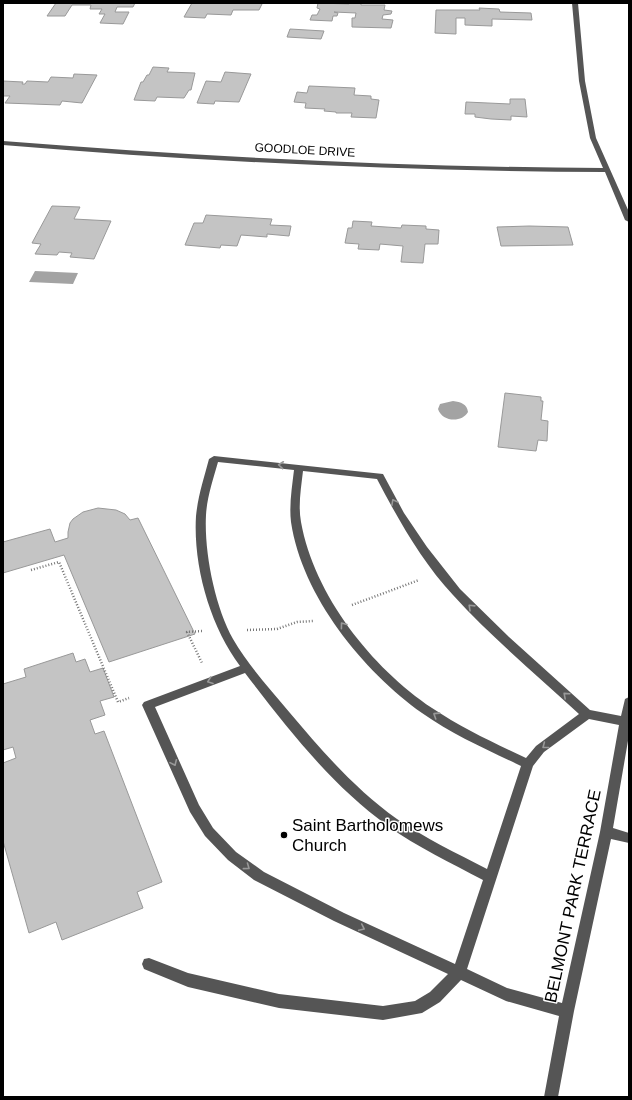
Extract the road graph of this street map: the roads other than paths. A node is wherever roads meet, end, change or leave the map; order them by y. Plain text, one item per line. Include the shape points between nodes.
1 (575, 3) edge
2 (3, 143) edge
3 (606, 170) junction
4 (629, 220) edge
5 (298, 467) junction
6 (246, 668) junction
7 (629, 702) edge
8 (587, 714) junction
9 (625, 722) junction
10 (528, 764) junction
11 (606, 832) junction
12 (629, 838) edge
13 (490, 877) junction
14 (149, 964) dead end
15 (459, 972) junction
16 (567, 1011) junction
17 (551, 1097) edge

1 - 3 street via 586,106 593,138
2 - 3 street, GOODLOE DRIVE via 421,167
3 - 4 street
5 -> 6 street via 214,458 204,495 201,523 212,596 224,631
8 -> 5 street via 505,640 445,581 400,514 380,476
10 -> 5 street via 476,739 414,702 362,650 325,600 303,554 296,520
6 - 13 street via 309,745 362,798 392,822 426,843
6 -> 15 street via 148,704 194,808 209,832 232,856 259,876 339,918
7 - 9 street, BELMONT PARK TERRACE
8 - 9 street
8 -> 10 street via 540,750
9 - 11 street, BELMONT PARK TERRACE
10 - 13 street
11 - 12 street
11 - 16 street, BELMONT PARK TERRACE
13 - 15 street
14 - 15 street via 188,980 279,1001 383,1013 417,1008 435,997
15 - 16 street via 506,994
16 - 17 street, BELMONT PARK TERRACE

